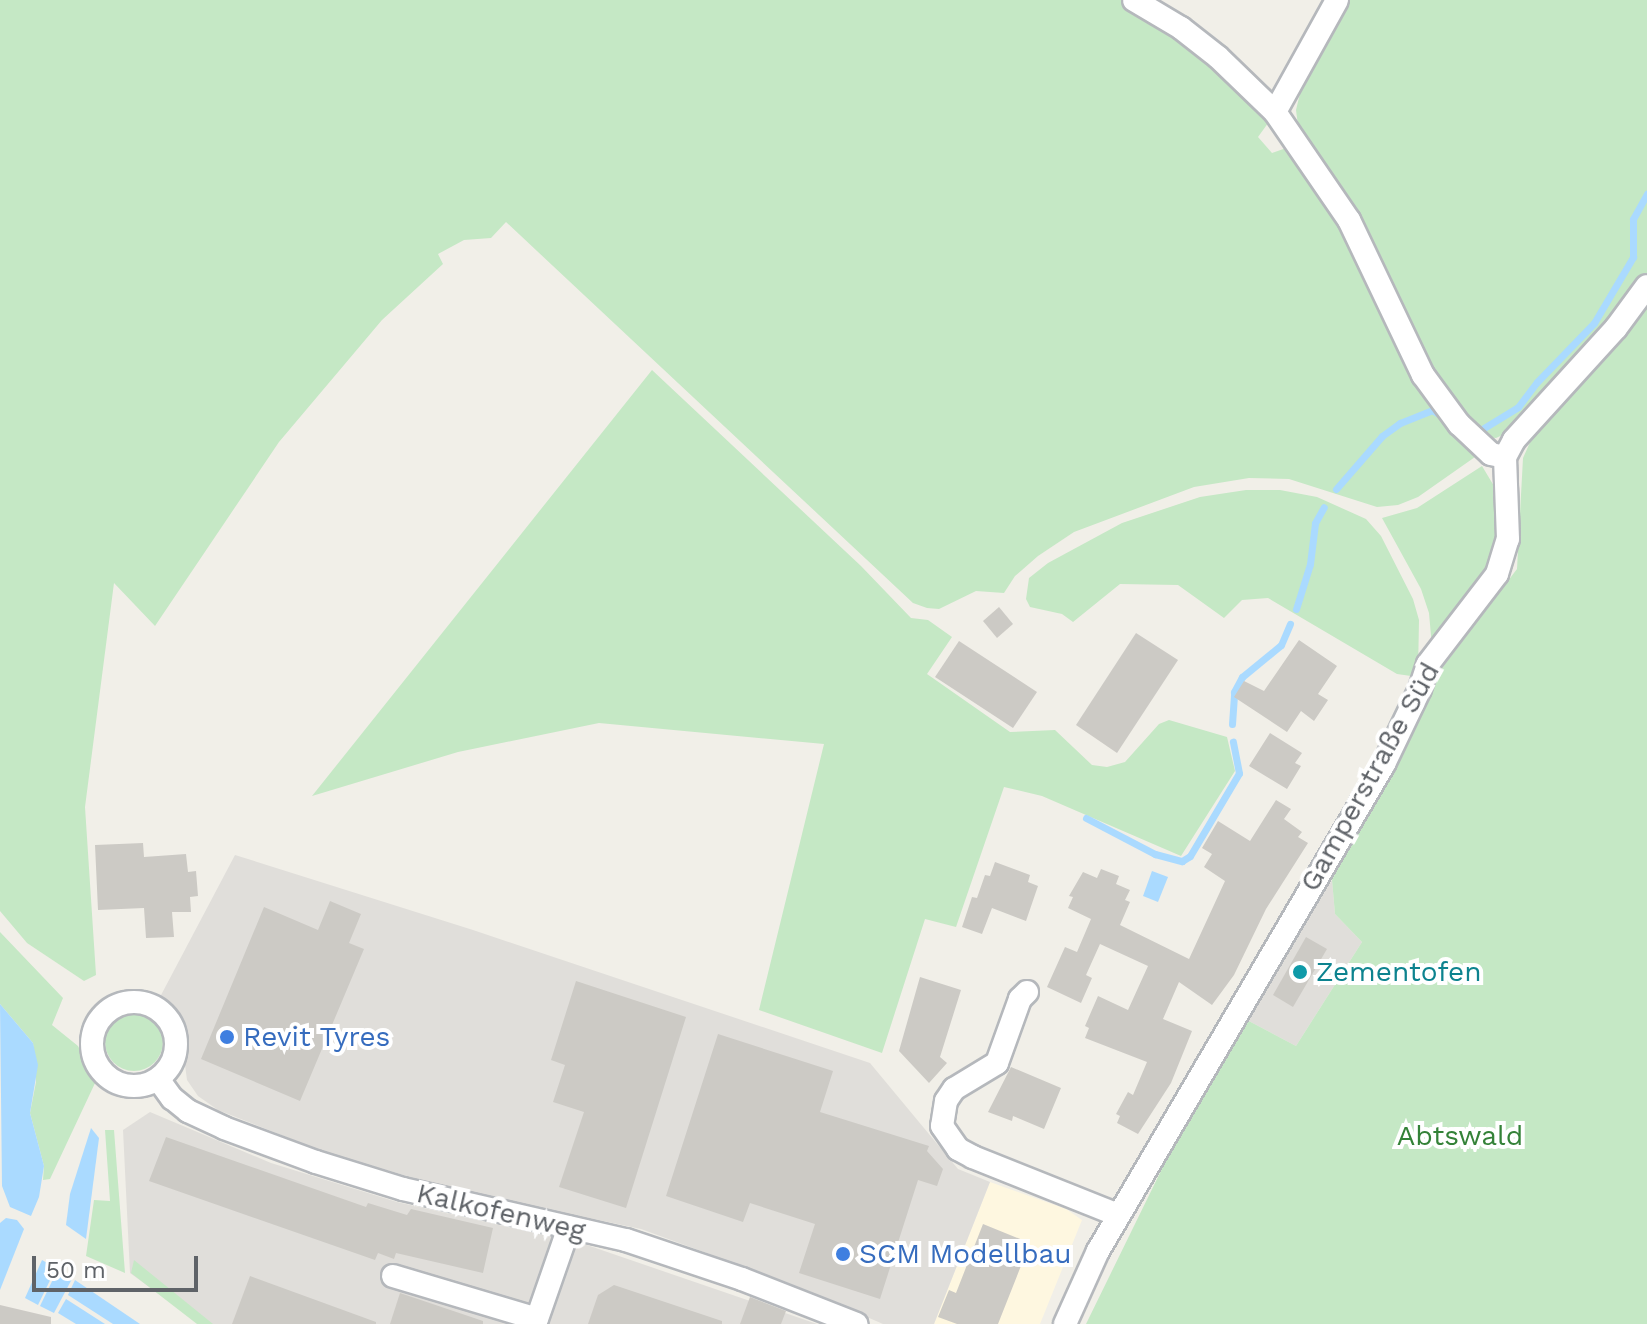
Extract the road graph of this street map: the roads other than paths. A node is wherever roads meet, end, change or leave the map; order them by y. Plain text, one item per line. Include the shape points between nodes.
1 (1134, 0) edge
2 (1337, 0) edge
3 (1275, 112) junction
4 (1647, 286) edge
5 (1505, 457) junction
6 (1027, 992) dead end
7 (158, 1079) dead end
8 (1118, 1215) junction
9 (569, 1227) junction
10 (393, 1276) dead end
11 (857, 1324) edge
12 (1065, 1324) edge

1 - 3 street via 1206,47
2 - 3 street
3 - 5 street via 1349,220 1423,375 1459,424 1491,454
4 - 5 street
5 - 8 street, Gamperstraße Süd via 1508,539 1497,574 1428,664 1378,775
6 - 8 street via 997,1063 954,1089 942,1126 958,1149 973,1157
7 - 9 street, Kalkofenweg via 188,1111 243,1136 403,1189
8 - 12 street, Gamperstraße Süd
9 - 10 street via 537,1319
9 - 11 street, Kalkofenweg via 742,1279

